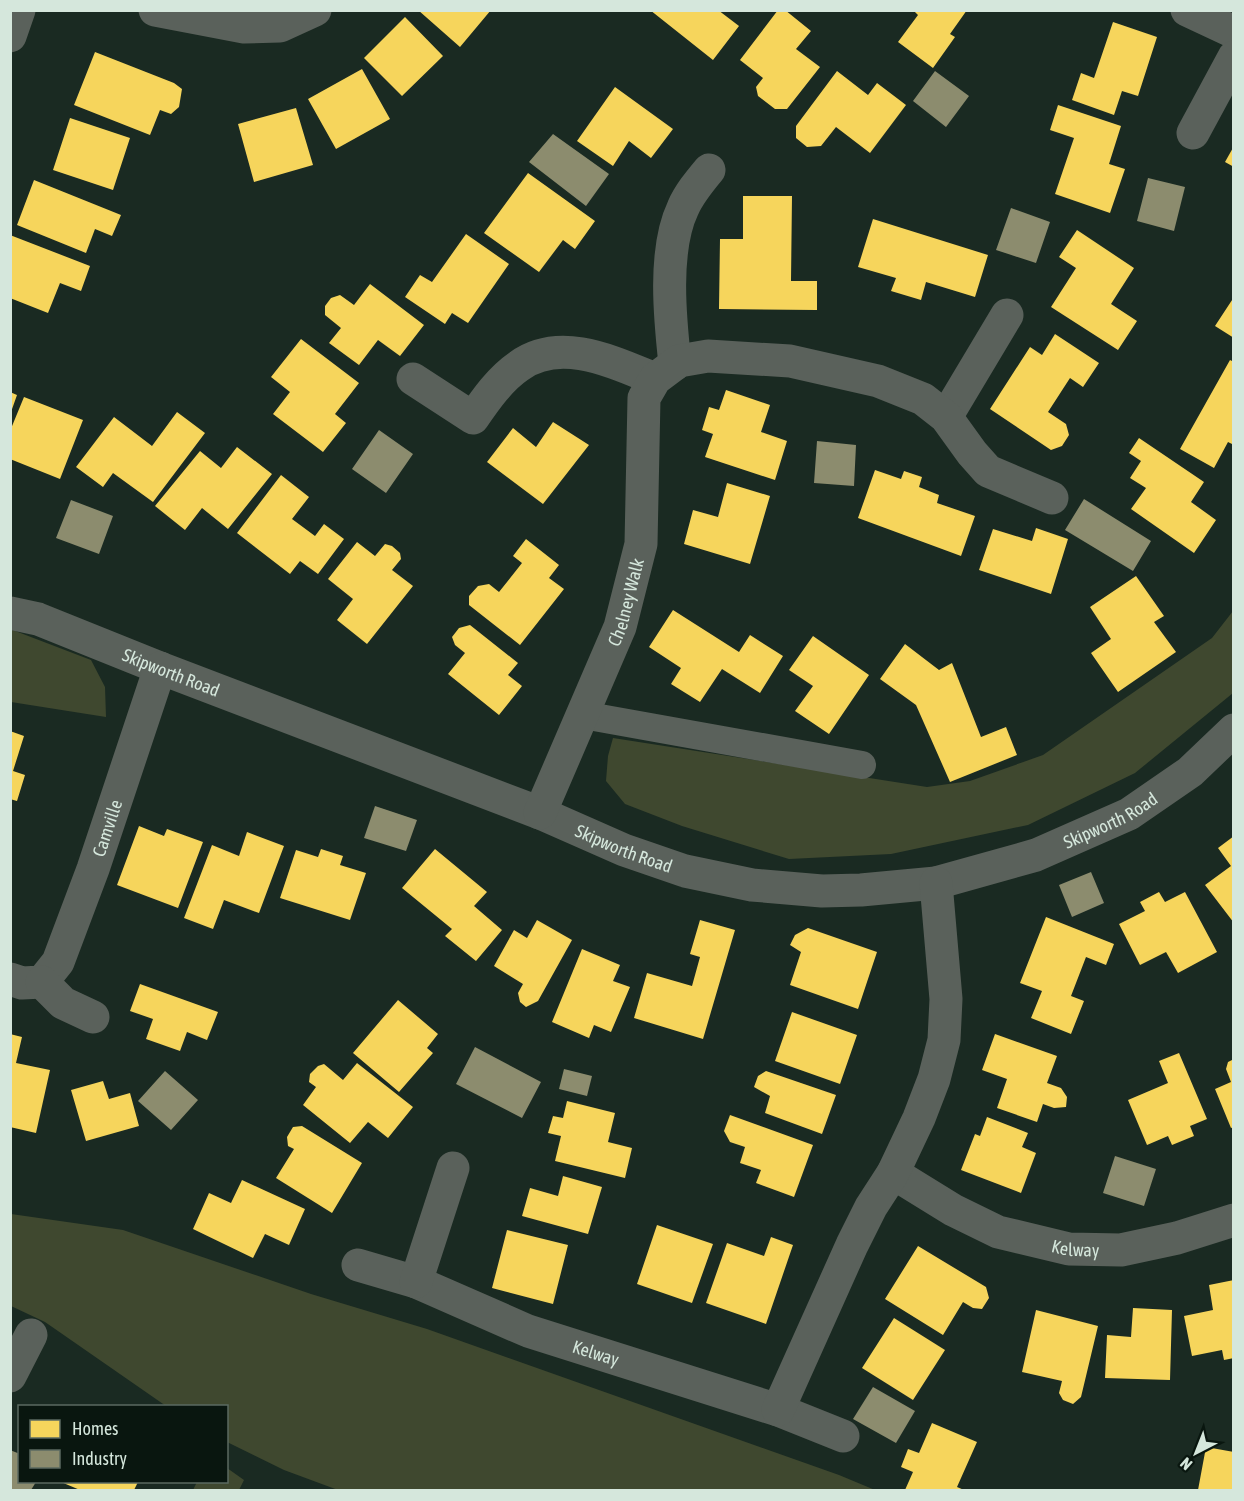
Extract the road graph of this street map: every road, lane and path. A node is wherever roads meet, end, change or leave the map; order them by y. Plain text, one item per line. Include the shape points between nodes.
1 (19, 10) edge
2 (155, 10) edge
3 (315, 10) edge
4 (1187, 10) edge
5 (1233, 32) edge
6 (10, 36) edge
7 (1233, 57) edge
8 (1193, 133) dead end
9 (709, 170) dead end
10 (1007, 315) dead end
11 (665, 372) junction
12 (413, 379) dead end
13 (946, 417) junction
14 (1052, 498) dead end
15 (10, 613) edge
16 (160, 668) junction
17 (583, 715) junction
18 (1233, 730) edge
19 (862, 765) dead end
20 (540, 813) junction
21 (936, 883) junction
22 (26, 980) edge
23 (93, 1017) dead end
24 (453, 1168) dead end
25 (893, 1173) junction
26 (1233, 1220) edge
27 (358, 1265) dead end
28 (416, 1282) junction
29 (31, 1335) dead end
30 (10, 1377) edge
31 (778, 1410) junction
32 (843, 1436) dead end

1 - 6 street
2 - 3 street via 244,27 280,26
4 - 5 street
7 - 8 street
9 - 11 street, Chelney Walk via 682,209 675,231
10 - 13 street
11 - 12 street via 578,353 552,352 517,366 473,418
11 - 13 street via 679,361 708,357 790,361 878,381 923,399
11 - 17 street, Chelney Walk via 644,398 641,544 620,627
13 - 14 street via 988,471
15 - 16 street, Skipworth Road via 38,619
16 - 20 street, Skipworth Road
16 - 22 street, Camville via 58,963
17 - 19 lane
17 - 20 street, Chelney Walk
18 - 21 street, Skipworth Road via 1190,772 1129,814 1036,855
20 - 21 street, Skipworth Road via 624,850 685,871 752,885 842,891
21 - 25 street via 946,999 944,1040 934,1079
22 - 23 street, Camville
24 - 28 street
25 - 26 street, Kelway via 998,1232 1069,1249 1121,1250 1178,1238
25 - 31 street via 852,1245
27 - 28 street, Kelway
28 - 31 street, Kelway via 528,1331
29 - 30 street
31 - 32 street, Kelway

